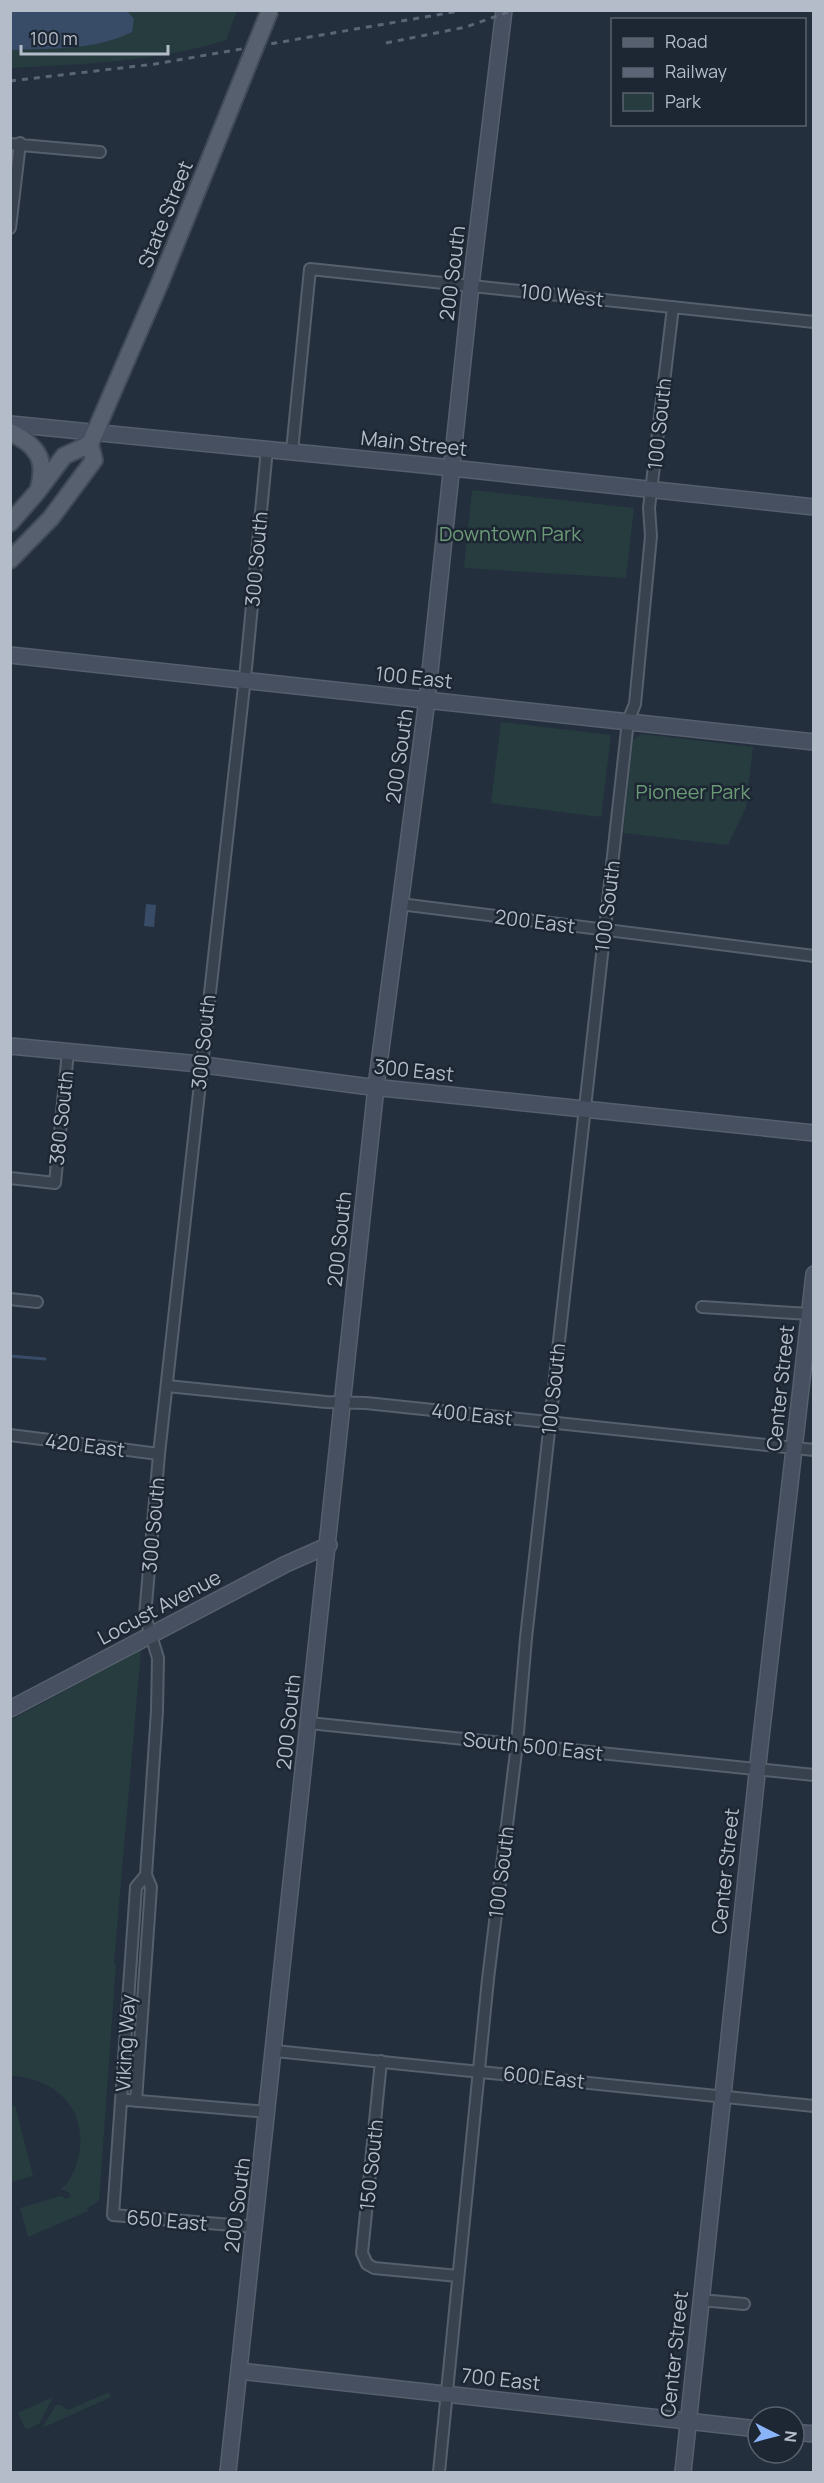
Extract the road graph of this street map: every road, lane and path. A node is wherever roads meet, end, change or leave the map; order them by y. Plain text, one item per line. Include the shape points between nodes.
1 (270, 10) edge
2 (504, 10) edge
3 (15, 144) edge
4 (100, 152) dead end
5 (10, 228) edge
6 (471, 285) junction
7 (673, 307) junction
8 (813, 322) edge
9 (10, 424) edge
10 (10, 432) edge
11 (93, 438) junction
12 (267, 449) junction
13 (292, 451) junction
14 (453, 468) junction
15 (652, 491) junction
16 (37, 492) junction
17 (813, 507) edge
18 (10, 524) edge
19 (10, 560) edge
20 (10, 655) edge
21 (244, 680) junction
22 (427, 700) junction
23 (628, 721) junction
24 (813, 741) edge
25 (400, 904) junction
26 (603, 930) junction
27 (813, 956) edge
28 (10, 1046) edge
29 (68, 1052) junction
30 (201, 1065) junction
31 (376, 1087) junction
32 (584, 1108) junction
33 (813, 1132) edge
34 (10, 1178) edge
35 (813, 1274) edge
36 (10, 1299) edge
37 (38, 1302) dead end
38 (702, 1307) dead end
39 (809, 1314) junction
40 (167, 1386) junction
41 (343, 1402) junction
42 (550, 1422) junction
43 (10, 1436) edge
44 (794, 1448) junction
45 (813, 1450) edge
46 (159, 1454) junction
47 (329, 1545) junction
48 (152, 1634) junction
49 (10, 1709) edge
50 (309, 1723) junction
51 (517, 1744) junction
52 (757, 1769) junction
53 (813, 1775) edge
54 (146, 1875) junction
55 (275, 2051) junction
56 (381, 2061) junction
57 (478, 2070) junction
58 (723, 2096) junction
59 (122, 2100) junction
60 (136, 2101) junction
61 (813, 2106) edge
62 (268, 2112) junction
63 (113, 2215) joint
64 (256, 2227) junction
65 (458, 2276) junction
66 (701, 2300) junction
67 (744, 2304) dead end
68 (239, 2371) junction
69 (447, 2394) junction
70 (688, 2421) junction
71 (746, 2427) edge
72 (228, 2472) edge
73 (439, 2472) edge
74 (682, 2472) edge

1 - 11 main road, State Street, bridge
2 - 6 street, 200 South
3 - 4 street
3 - 5 street
6 - 7 street, 100 West
6 - 13 street, 100 West via 310,269
6 - 14 street, 200 South
7 - 8 street, 100 West
7 - 15 street, 100 South
9 - 11 street, Main Street
10 - 16 main road via 25,439 38,453 41,471
11 - 12 street, Main Street
11 - 16 main road via 64,456
11 - 19 main road, State Street via 94,460 51,518
12 - 13 street, Main Street
12 - 21 street, 300 South
13 - 14 street, Main Street
14 - 15 street, Main Street
14 - 22 street, 200 South
15 - 17 street, Main Street
15 - 23 street, 100 South via 635,704
16 - 18 main road
20 - 21 street, 100 East
21 - 22 street, 100 East
21 - 30 street, 300 South
22 - 23 street, 100 East
22 - 25 street, 200 South
23 - 24 street, 100 East
23 - 26 street, 100 South
25 - 26 street, 200 East
25 - 31 street, 200 South
26 - 27 street, 200 East
26 - 32 street, 100 South
28 - 29 street, 300 East
29 - 30 street, 300 East
29 - 34 street, 380 South via 55,1183
30 - 31 street, 300 East
30 - 40 street, 300 South
31 - 32 street, 300 East
31 - 41 street, 200 South
32 - 33 street, 300 East
32 - 42 street, 100 South
35 - 39 street, Center Street
36 - 37 street
38 - 39 street
39 - 44 street, Center Street
40 - 41 street, 400 East
40 - 46 street, 300 South
41 - 42 street, 400 East
41 - 47 street, 200 South
42 - 44 street, 400 East
42 - 51 street, 100 South
43 - 46 street, 420 East
44 - 45 street, 400 East
44 - 52 street, Center Street
46 - 48 street, 300 South via 145,1616
47 - 48 street, Locust Avenue
47 - 50 street, 200 South
48 - 49 street, Locust Avenue
48 - 54 street, Viking Way via 158,1679
50 - 51 street, South 500 East
50 - 55 street, 200 South
51 - 52 street, South 500 East
51 - 57 street, 100 South
52 - 53 street, South 500 East
52 - 58 street, Center Street
54 - 59 street, Viking Way via 136,1887
54 - 60 street, Viking Way via 151,1887
55 - 56 street, 600 East
55 - 62 street, 200 South
56 - 57 street, 600 East
56 - 65 street, 150 South via 364,2259 371,2266
57 - 58 street, 600 East
57 - 65 street, 100 South
58 - 61 street, 600 East
58 - 66 street, Center Street
59 - 60 street
59 - 63 street, Viking Way
60 - 62 street
62 - 64 street, 200 South
63 - 64 street, 650 East
64 - 68 street, 200 South
65 - 69 street, 100 South
66 - 67 street
66 - 70 street, Center Street
68 - 69 street, 700 East
68 - 72 street, 200 South
69 - 70 street, 700 East
69 - 73 street, 100 South
70 - 71 street, 700 East
70 - 74 street, Center Street

